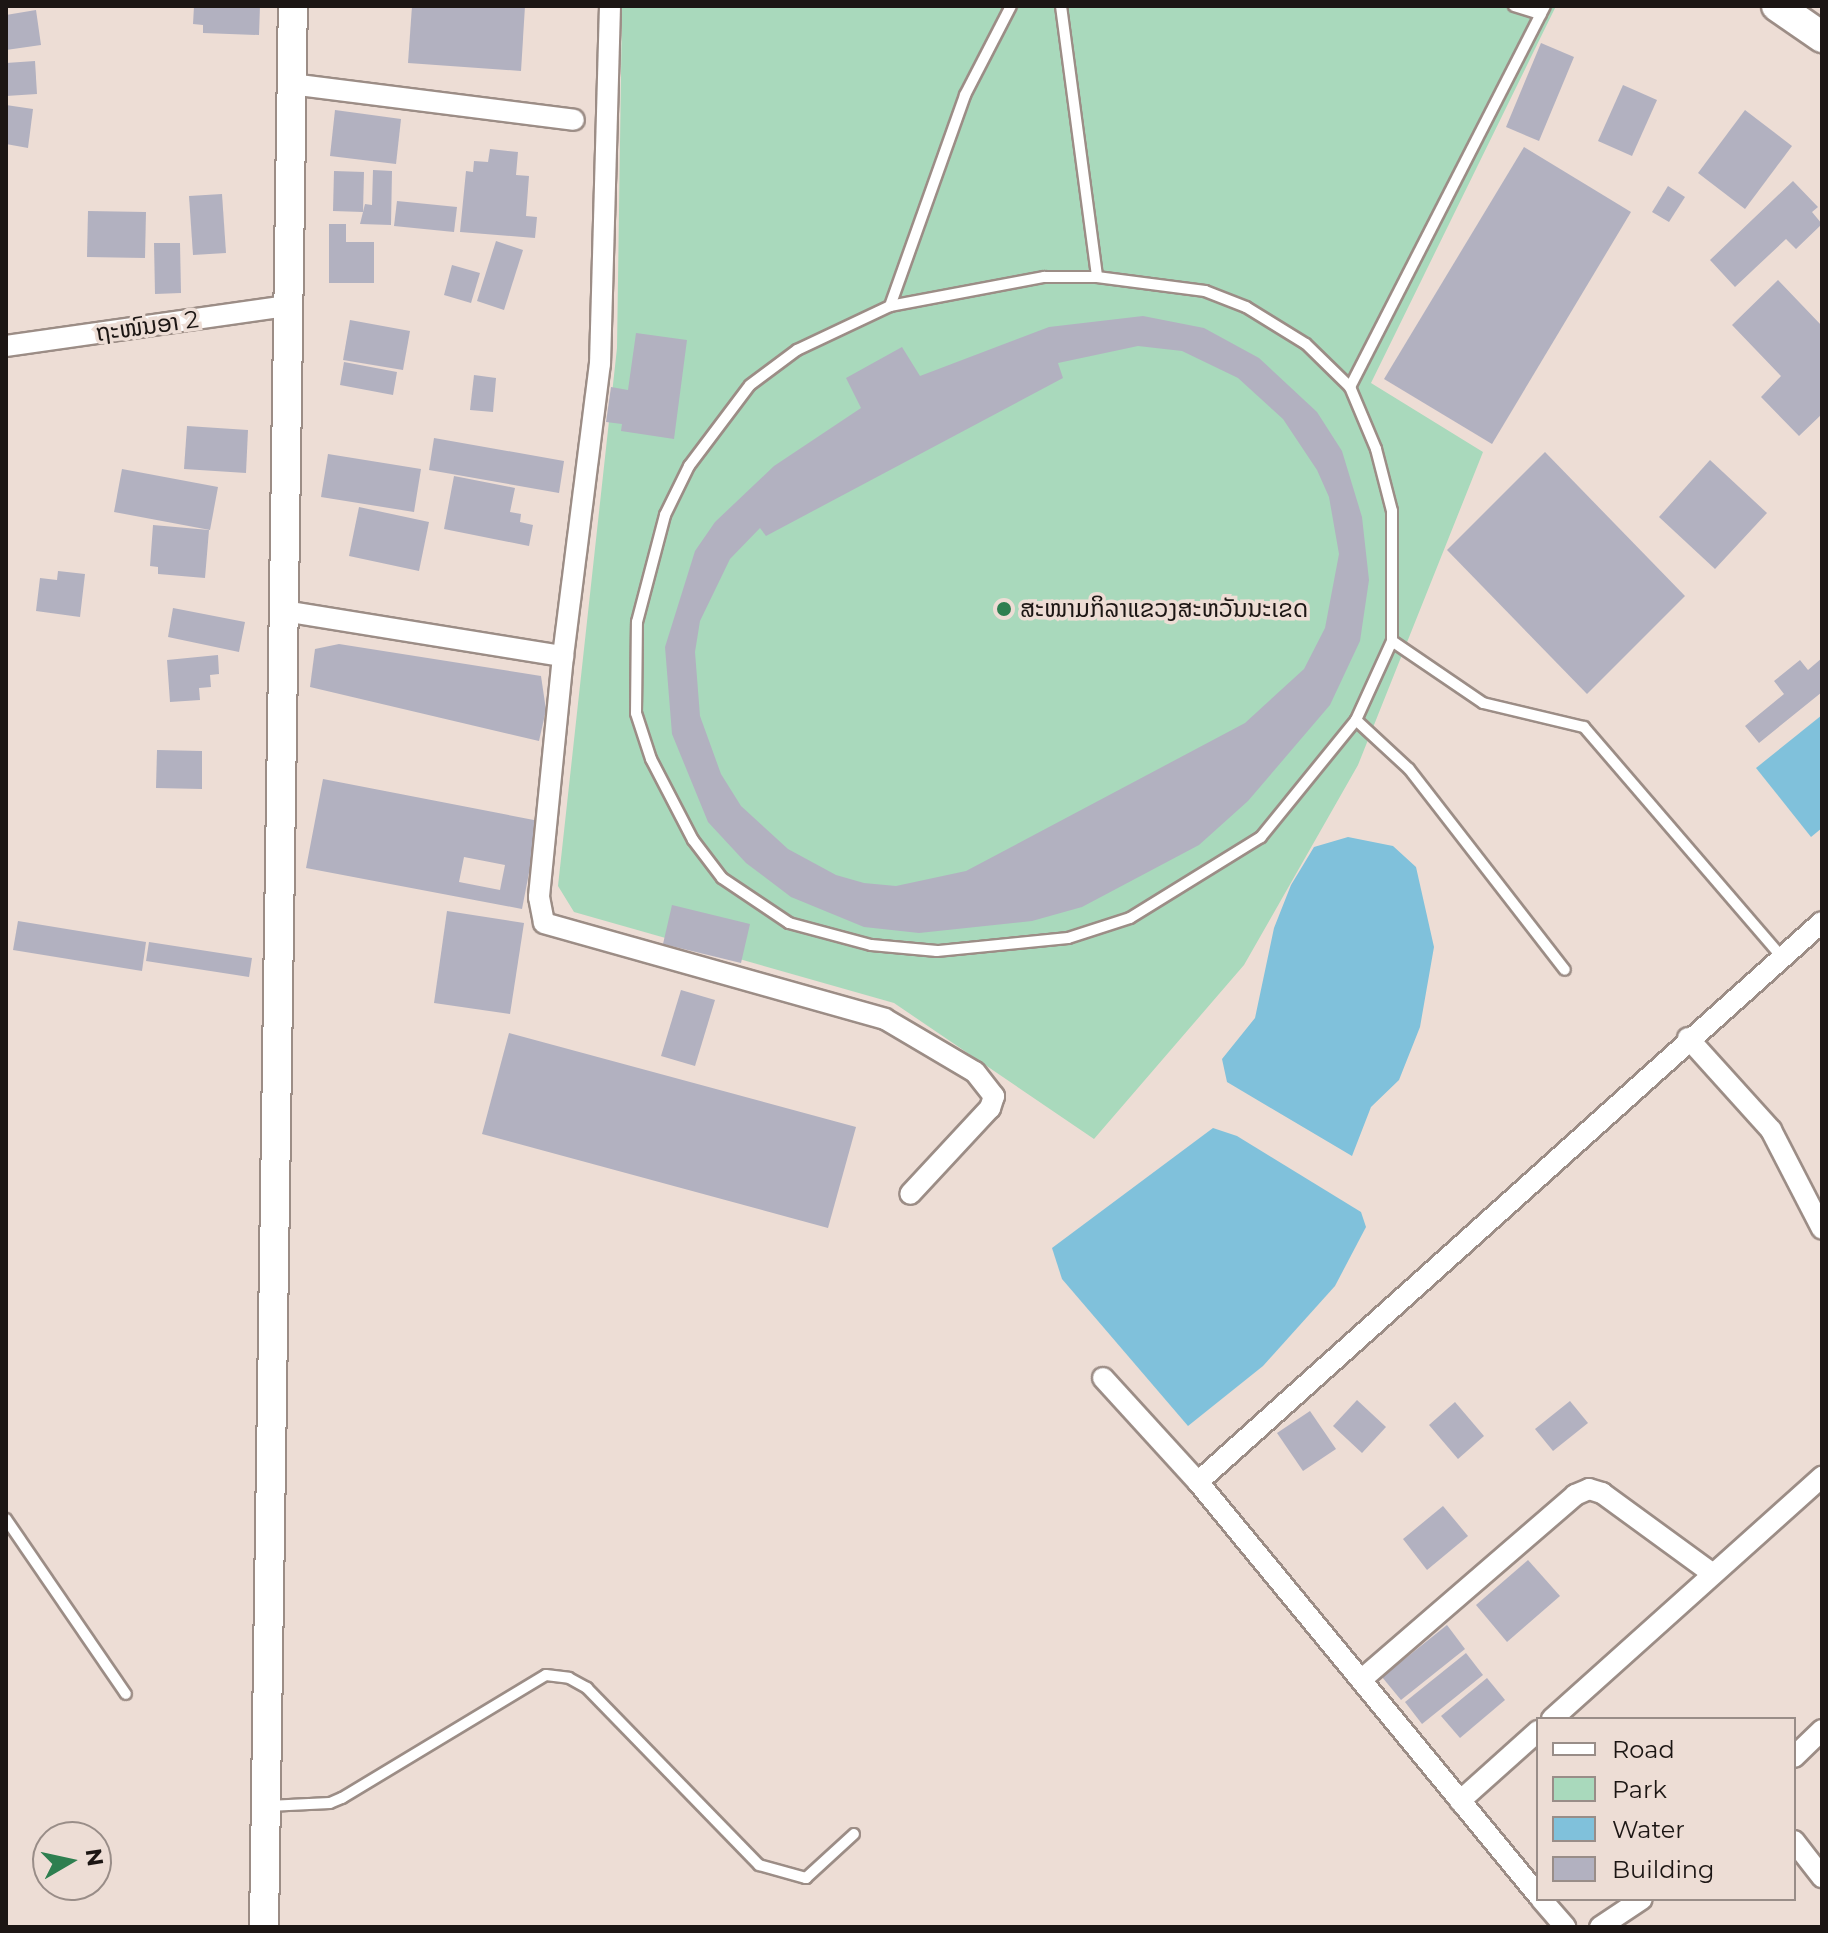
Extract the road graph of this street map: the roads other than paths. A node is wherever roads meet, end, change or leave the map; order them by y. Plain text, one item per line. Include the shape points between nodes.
1 (293, 6) edge
2 (610, 6) edge
3 (1011, 6) edge
4 (1061, 6) edge
5 (1514, 6) edge
6 (1777, 6) edge
7 (1543, 10) edge
8 (1822, 37) edge
9 (291, 84) junction
10 (574, 120) dead end
11 (1097, 277) junction
12 (288, 306) junction
13 (890, 306) junction
14 (6, 346) edge
15 (1350, 387) junction
16 (284, 611) junction
17 (1392, 641) junction
18 (563, 656) junction
19 (1356, 720) junction
20 (1822, 922) edge
21 (1780, 955) junction
22 (1565, 970) dead end
23 (1688, 1038) junction
24 (910, 1194) dead end
25 (1822, 1229) edge
26 (1103, 1378) dead end
27 (1822, 1477) edge
28 (1198, 1482) junction
29 (6, 1519) edge
30 (1713, 1574) junction
31 (1361, 1680) junction
32 (126, 1694) dead end
33 (1554, 1717) edge
34 (1822, 1730) edge
35 (1536, 1733) edge
36 (1796, 1755) edge
37 (1460, 1801) junction
38 (266, 1806) junction
39 (854, 1834) dead end
40 (1796, 1844) edge
41 (1822, 1877) edge
42 (1536, 1892) edge
43 (1543, 1901) edge
44 (1639, 1901) edge
45 (264, 1927) edge
46 (1565, 1927) edge
47 (1600, 1927) edge

1 - 9 street
2 - 18 street via 600,364
3 - 13 lane via 965,95
4 - 11 lane
5 - 7 lane
6 - 8 main road
7 - 15 lane
9 - 10 street
9 - 12 street
11 - 13 lane via 1044,277
11 - 15 lane via 1205,291 1246,307 1306,344
12 - 14 street, ຖະໜົນອາ 2
12 - 16 street
13 - 19 lane via 819,338 750,385 689,466 648,567 637,622 636,713 670,800 722,878 789,923 871,945 937,951 1068,938 1130,918 1261,837
15 - 17 lane via 1376,449 1392,511
16 - 18 street
16 - 38 street
17 - 19 lane
17 - 21 lane via 1483,703 1584,727
18 - 24 street via 539,897 544,923 885,1019 975,1072 994,1096 990,1108
19 - 22 lane via 1409,769
20 - 21 street
21 - 23 street
23 - 25 street via 1771,1130
23 - 28 street
26 - 28 street
27 - 30 street
28 - 31 street
29 - 32 lane
30 - 31 street via 1602,1493 1589,1489 1575,1495
30 - 33 street
31 - 37 street
34 - 36 street
35 - 37 street
37 - 42 street
38 - 39 lane via 342,1798 546,1675 569,1678 587,1688 759,1865 806,1878
38 - 45 street
40 - 41 street
43 - 46 street
44 - 47 street

